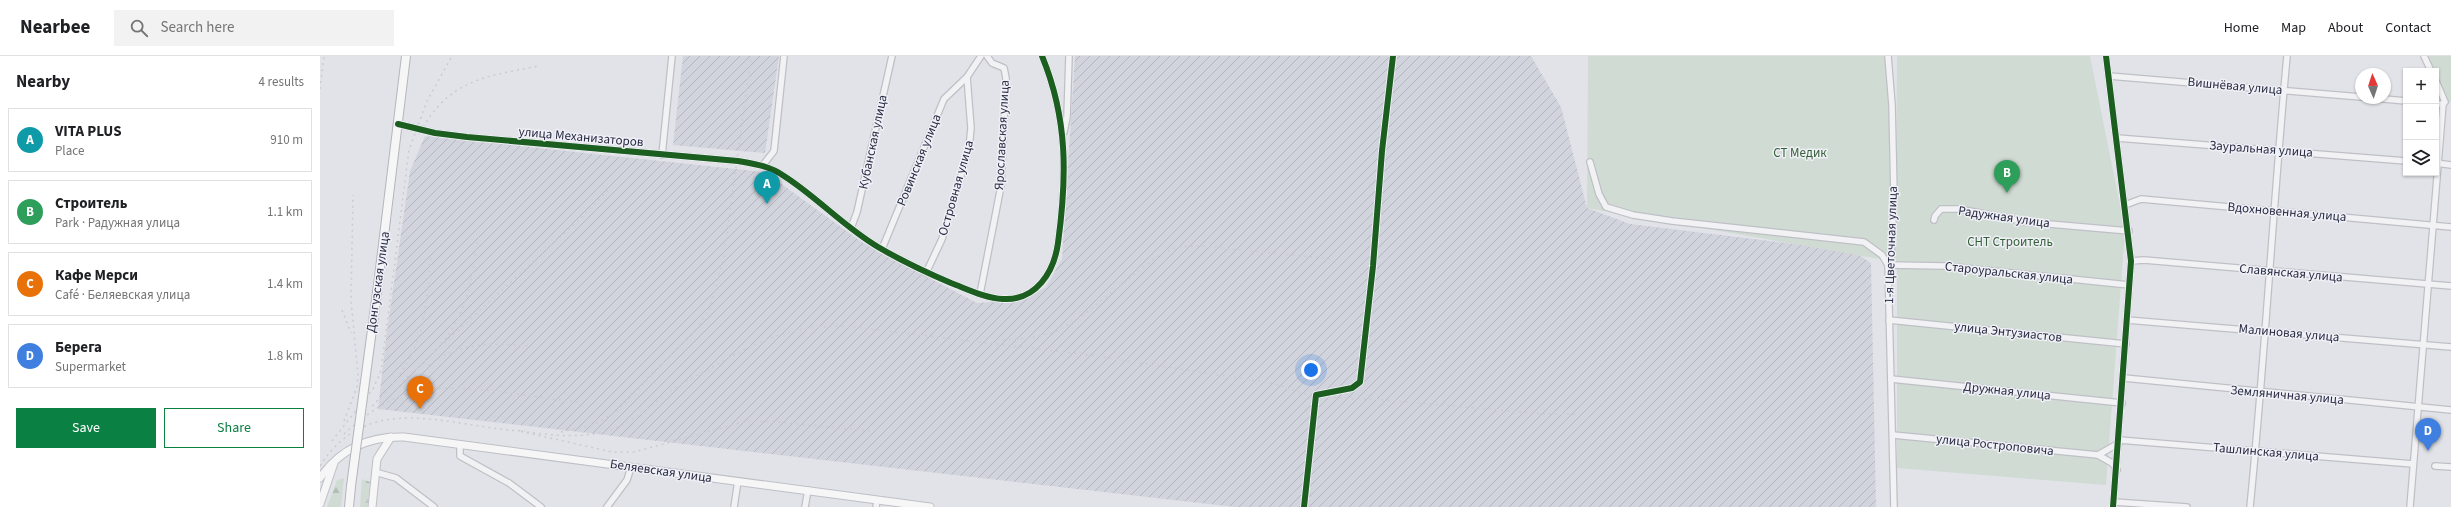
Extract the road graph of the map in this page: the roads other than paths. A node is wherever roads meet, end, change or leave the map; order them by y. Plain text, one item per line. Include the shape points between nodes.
1 (406, 56) edge
2 (672, 56) edge
3 (784, 56) edge
4 (892, 56) edge
5 (981, 56) edge
6 (987, 56) edge
7 (1042, 56) edge
8 (1069, 56) edge
9 (1393, 56) edge
10 (1884, 56) edge
11 (1888, 56) edge
12 (2106, 56) edge
13 (2287, 56) edge
14 (2424, 56) edge
15 (1890, 64) junction
16 (2430, 68) edge
17 (2109, 76) junction
18 (967, 77) junction
19 (2439, 86) edge
20 (2284, 90) junction
21 (2355, 96) edge
22 (2391, 100) edge
23 (2403, 101) edge
24 (2439, 104) edge
25 (2443, 104) junction
26 (398, 124) junction
27 (1063, 134) junction
28 (2116, 138) junction
29 (2439, 143) edge
30 (2278, 150) junction
31 (662, 155) junction
32 (2403, 161) edge
33 (1590, 162) dead end
34 (2439, 163) edge
35 (763, 165) junction
36 (2451, 165) edge
37 (2436, 176) edge
38 (2125, 205) junction
39 (2275, 211) junction
40 (1934, 220) dead end
41 (2434, 226) junction
42 (2451, 227) edge
43 (851, 228) junction
44 (2129, 231) junction
45 (882, 249) junction
46 (2131, 261) junction
47 (1888, 265) junction
48 (2270, 271) junction
49 (926, 273) junction
50 (2429, 284) junction
51 (2129, 285) junction
52 (2451, 286) edge
53 (980, 294) junction
54 (1889, 320) junction
55 (2127, 320) junction
56 (2264, 331) junction
57 (2126, 344) junction
58 (2423, 345) junction
59 (2451, 347) edge
60 (2124, 378) junction
61 (1892, 379) junction
62 (2260, 392) junction
63 (2122, 403) junction
64 (2418, 407) junction
65 (2451, 410) edge
66 (1893, 435) junction
67 (391, 437) junction
68 (2119, 441) junction
69 (460, 444) junction
70 (2256, 450) junction
71 (2098, 455) junction
72 (334, 463) junction
73 (2413, 464) junction
74 (2435, 466) dead end
75 (631, 467) junction
76 (2451, 467) edge
77 (2116, 470) junction
78 (375, 472) junction
79 (320, 478) edge
80 (738, 481) junction
81 (808, 490) junction
82 (320, 504) edge
83 (877, 504) edge
84 (2114, 504) edge
85 (349, 505) edge
86 (372, 507) edge
87 (434, 507) edge
88 (541, 507) edge
89 (607, 507) edge
90 (734, 507) edge
91 (805, 507) edge
92 (930, 507) edge
93 (1304, 507) edge
94 (1894, 507) edge
95 (2187, 507) edge
96 (2250, 507) edge
97 (2410, 507) edge

1 - 26 highway, Донгузская улица
2 - 31 street
3 - 35 street via 774,151
4 - 43 street, Кубанская улица via 857,212
5 - 18 street
6 - 53 street, Ярославская улица via 992,63 1004,68 1006,78 1001,186
7 - 27 street via 1052,82
8 - 27 street via 1067,117
9 - 93 street via 1360,382 1352,388 1316,395
10 - 15 street
11 - 15 street, 1-я Цветочная улица
12 - 17 street
13 - 20 street
14 - 16 street
15 - 47 street, 1-я Цветочная улица via 1894,195 1891,258
17 - 20 street, Вишнёвая улица
17 - 28 street
18 - 45 street, Ровинская улица via 944,99
18 - 49 street, Островная улица via 971,128 969,148 942,239
19 - 25 street via 2444,95
20 - 21 street, Вишнёвая улица
20 - 30 street
22 - 23 street
24 - 25 street
25 - 29 street
26 - 31 street, улица Механизаторов via 436,133
26 - 85 highway, Донгузская улица, bridge
27 - 53 street via 1062,212 1055,260 1035,291 1003,300
28 - 30 street, Зауральная улица
28 - 38 street
30 - 32 street, Зауральная улица
30 - 39 street
31 - 35 street, улица Механизаторов
33 - 47 street via 1599,194 1606,207 1632,215 1672,221 1864,242 1882,255
34 - 36 street
35 - 43 street via 783,175
37 - 41 street
38 - 39 street, Вдохновенная улица via 2141,199
38 - 44 street
39 - 41 street, Вдохновенная улица
39 - 48 street
40 - 44 street, Радужная улица via 1941,209 1959,209 2028,222
41 - 42 street, Вдохновенная улица
41 - 50 street
43 - 45 street
44 - 46 street
45 - 49 street via 905,264
46 - 48 street, Славянская улица
46 - 51 street
47 - 51 street, Староуральская улица via 1945,266
47 - 54 street, 1-я Цветочная улица
48 - 50 street, Славянская улица
48 - 56 street
49 - 53 street
50 - 52 street, Славянская улица
50 - 58 street
51 - 55 street
54 - 57 street, улица Энтузиастов
54 - 61 street, 1-я Цветочная улица
55 - 56 street, Малиновая улица
55 - 57 street
56 - 58 street, Малиновая улица
56 - 62 street
57 - 60 street
58 - 59 street, Малиновая улица
58 - 64 street
60 - 62 street, Земляничная улица
60 - 63 street
61 - 63 street, Дружная улица
61 - 66 street, 1-я Цветочная улица
62 - 64 street, Земляничная улица
62 - 70 street
63 - 68 street
64 - 65 street, Земляничная улица
64 - 73 street
66 - 71 street, улица Ростроповича
66 - 94 street, 1-я Цветочная улица
67 - 69 main road, Беляевская улица
67 - 72 main road, Беляевская улица via 355,446
67 - 78 main road via 378,459
68 - 70 street, Ташлинская улица
68 - 71 street
68 - 77 street
69 - 75 main road, Беляевская улица
69 - 88 street via 460,456 509,483
70 - 73 street, Ташлинская улица
70 - 96 street
71 - 77 street via 2112,463
72 - 79 main road, Беляевская улица
72 - 82 main road
73 - 97 street
74 - 76 street
75 - 80 main road, Беляевская улица
75 - 89 street via 627,480
77 - 84 street
78 - 86 main road
78 - 87 street via 396,478
80 - 81 main road, Беляевская улица
80 - 90 street
81 - 83 main road, Беляевская улица
81 - 91 street
83 - 92 main road, Беляевская улица
84 - 95 street

